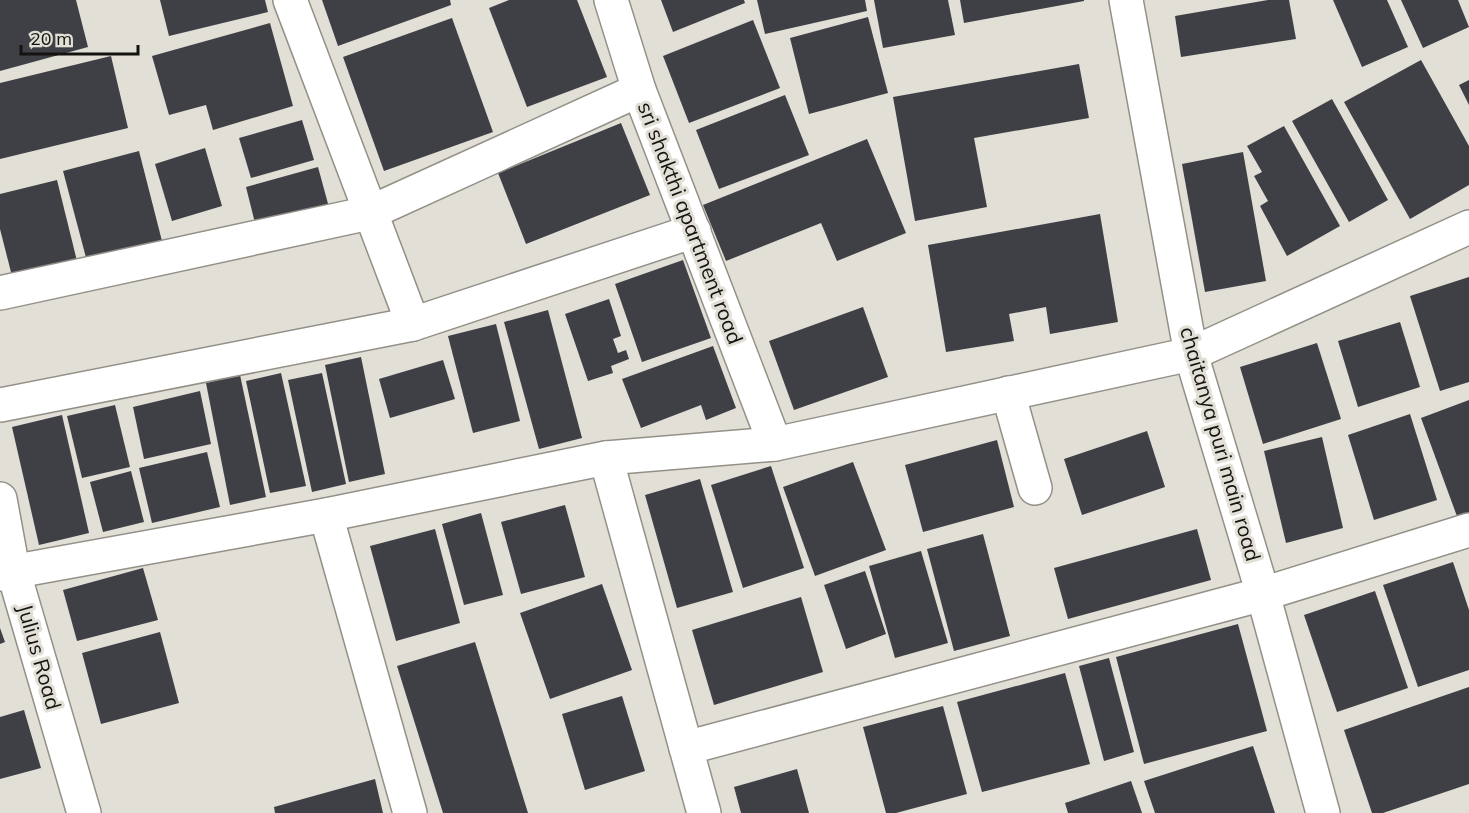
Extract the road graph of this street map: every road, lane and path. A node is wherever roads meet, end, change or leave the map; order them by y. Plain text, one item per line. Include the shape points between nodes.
1 (290, 0) edge
2 (1126, 0) edge
3 (615, 4) edge
4 (639, 90) junction
5 (369, 213) junction
6 (1469, 227) edge
7 (694, 231) junction
8 (0, 293) edge
9 (413, 324) junction
10 (1191, 354) junction
11 (1008, 393) junction
12 (0, 405) edge
13 (775, 444) junction
14 (606, 458) junction
15 (1035, 488) dead end
16 (0, 500) edge
17 (326, 515) junction
18 (1469, 530) edge
19 (7, 572) edge
20 (1263, 594) junction
21 (686, 748) junction
22 (84, 813) edge
23 (410, 813) edge
24 (704, 813) edge
25 (1323, 813) edge

1 - 5 street
2 - 10 street, chaitanya puri main road
3 - 4 street, sri shakthi apartment road
4 - 5 street
4 - 7 street, sri shakthi apartment road
5 - 8 street
5 - 9 street
6 - 10 street
7 - 9 street
7 - 13 street, sri shakthi apartment road
9 - 12 street
10 - 11 street
10 - 20 street, chaitanya puri main road
11 - 13 street
11 - 15 street
13 - 14 street
14 - 17 street
14 - 21 street
16 - 19 street, Julius Road
17 - 19 street
17 - 23 street
18 - 20 street
19 - 22 street, Julius Road
20 - 21 street
20 - 25 street, chaitanya puri main road
21 - 24 street

